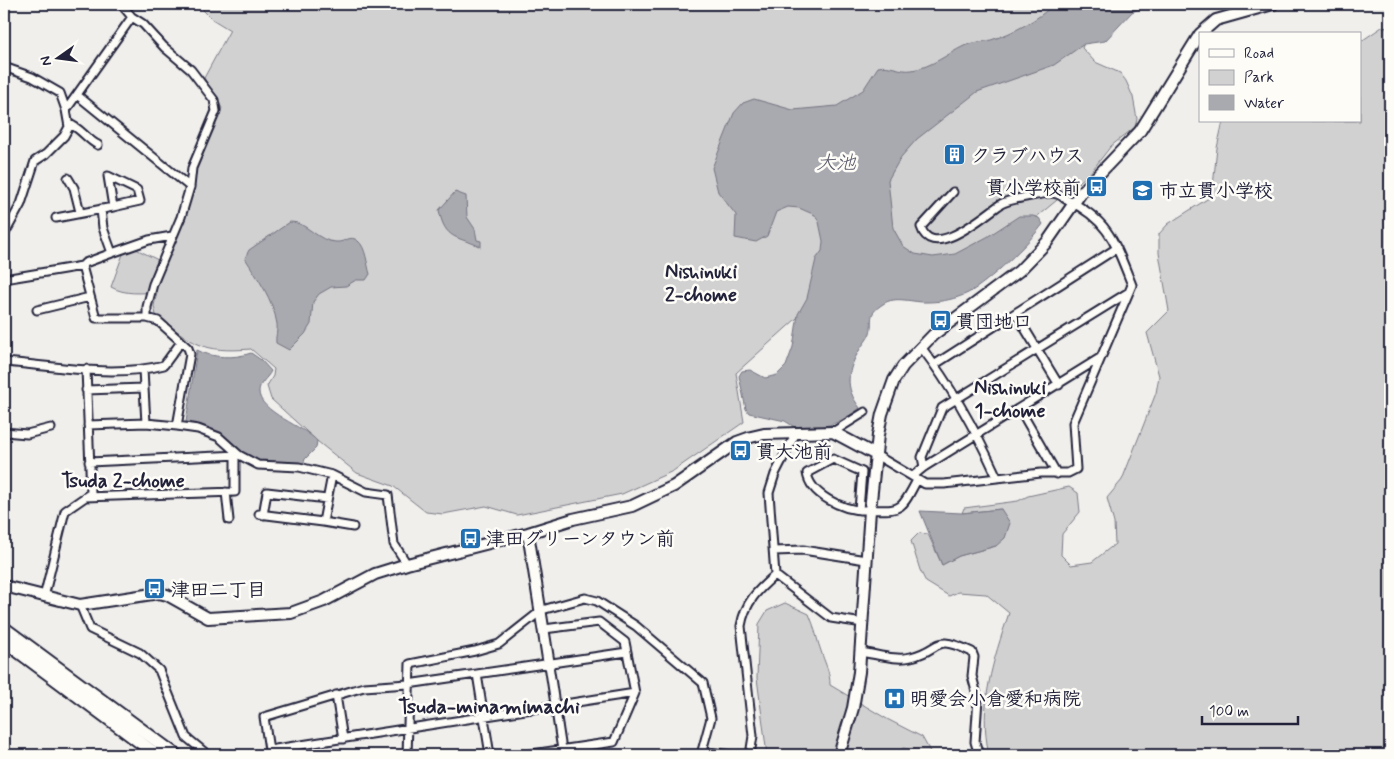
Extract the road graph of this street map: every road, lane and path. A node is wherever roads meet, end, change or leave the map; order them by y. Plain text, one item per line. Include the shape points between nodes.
1 (121, 4) edge
2 (1273, 4) edge
3 (132, 17) junction
4 (1202, 32) edge
5 (1199, 36) edge
6 (4, 67) edge
7 (77, 96) junction
8 (66, 110) junction
9 (69, 124) junction
10 (98, 145) dead end
11 (68, 178) dead end
12 (190, 187) junction
13 (953, 192) dead end
14 (1076, 203) junction
15 (113, 207) junction
16 (100, 209) junction
17 (80, 212) junction
18 (56, 218) dead end
19 (4, 234) edge
20 (172, 236) junction
21 (1117, 248) junction
22 (112, 253) junction
23 (82, 266) junction
24 (4, 279) edge
25 (1129, 292) junction
26 (90, 297) junction
27 (37, 310) dead end
28 (1016, 314) junction
29 (147, 318) junction
30 (181, 342) junction
31 (921, 347) junction
32 (1037, 348) junction
33 (1100, 358) junction
34 (4, 362) edge
35 (934, 365) junction
36 (143, 369) junction
37 (86, 370) junction
38 (1059, 385) junction
39 (144, 388) junction
40 (86, 390) junction
41 (956, 399) junction
42 (1019, 408) junction
43 (865, 412) dead end
44 (146, 423) junction
45 (88, 425) junction
46 (177, 426) junction
47 (51, 428) dead end
48 (4, 432) edge
49 (833, 432) junction
50 (796, 433) junction
51 (978, 435) junction
52 (237, 455) junction
53 (876, 455) junction
54 (89, 462) junction
55 (924, 467) junction
56 (1057, 474) junction
57 (332, 475) junction
58 (997, 477) junction
59 (915, 478) junction
60 (226, 492) junction
61 (85, 497) junction
62 (327, 499) junction
63 (859, 510) junction
64 (870, 510) junction
65 (229, 520) dead end
66 (323, 522) junction
67 (352, 527) dead end
68 (528, 533) junction
69 (774, 551) junction
70 (866, 560) junction
71 (407, 564) junction
72 (775, 575) junction
73 (4, 586) edge
74 (44, 597) junction
75 (80, 605) junction
76 (542, 610) junction
77 (863, 623) junction
78 (4, 628) edge
79 (544, 629) junction
80 (4, 641) edge
81 (627, 652) junction
82 (860, 652) junction
83 (549, 665) junction
84 (477, 674) junction
85 (408, 684) junction
86 (635, 694) junction
87 (336, 695) junction
88 (556, 706) junction
89 (484, 718) junction
90 (406, 729) junction
91 (343, 740) junction
92 (562, 750) junction
93 (752, 753) edge
94 (157, 755) edge
95 (176, 755) edge
96 (208, 755) edge
97 (407, 755) edge
98 (490, 755) edge
99 (526, 755) edge
100 (731, 755) edge
101 (839, 755) edge
102 (979, 755) edge

1 - 3 street
2 - 4 street via 1242,10 1216,20
3 - 7 street
3 - 12 street via 191,70 216,106 192,168
5 - 14 street via 1140,131 1092,180
6 - 8 street via 32,77 60,93
7 - 8 street
7 - 12 street
8 - 9 street
9 - 10 street via 78,127 89,141
9 - 19 street via 64,136 35,161 21,204
11 - 17 street
12 - 20 street
13 - 14 street via 921,228 926,236 939,239 964,232 1012,200 1057,193
14 - 21 street via 1100,220
14 - 31 street via 1047,242 1019,271 953,318
15 - 15 street via 111,191 108,176 138,190 140,201
15 - 16 street
16 - 17 street
16 - 22 street
17 - 18 street
20 - 22 street
20 - 29 street via 153,284
21 - 25 street via 1132,285
21 - 28 street
22 - 23 street
23 - 24 street
23 - 26 street
25 - 32 street
25 - 33 street
26 - 27 street
26 - 29 street via 96,318
28 - 32 street
28 - 35 street
29 - 30 street via 158,322
30 - 36 street via 164,365
30 - 46 street via 190,354
31 - 35 street
31 - 53 street via 903,366 888,395
32 - 38 street
32 - 41 street
33 - 38 street
33 - 56 street via 1073,423 1076,469
34 - 37 street
35 - 41 street
36 - 37 street
36 - 39 street
37 - 40 street
38 - 42 street
39 - 40 street
39 - 44 street
40 - 45 street
41 - 51 street
41 - 55 street via 942,408 922,457
42 - 51 street
42 - 56 street
43 - 49 street
44 - 45 street
44 - 46 street
45 - 54 street
46 - 52 street via 218,437
47 - 48 street via 26,434
49 - 50 street
49 - 53 street
50 - 68 street via 764,434 737,442 674,486 632,506
50 - 69 street via 770,484
51 - 55 street
51 - 58 street
52 - 54 street
52 - 57 street via 258,465 299,467
52 - 60 street via 236,492
53 - 59 street
53 - 64 street
54 - 61 street via 91,493
55 - 59 street
56 - 58 street
57 - 62 street
57 - 71 street via 366,492 388,496 394,544
58 - 59 street via 944,484 925,484
59 - 64 street via 904,505 897,509
60 - 61 street
60 - 65 street
61 - 74 street via 65,511
62 - 66 street
62 - 66 street via 267,492 261,514
63 - 63 street via 852,510 819,494 808,480 808,473 833,459 862,472
63 - 64 street
64 - 70 street
66 - 67 street
68 - 71 street
68 - 76 street
69 - 70 street via 803,550
69 - 72 street
70 - 77 street
71 - 75 street via 375,574 291,614 208,618 159,593
72 - 77 street via 831,618
72 - 93 street via 755,593 744,611 741,626
73 - 74 street
74 - 75 street
75 - 96 street via 90,629 140,653 159,670 186,737
76 - 79 street
76 - 85 street via 499,644 475,652 410,664
76 - 100 street via 585,598 598,601 636,626 702,683 711,718 702,751
77 - 82 street
78 - 95 main road
79 - 81 street via 599,622 625,642
79 - 83 street
80 - 94 main road
81 - 83 street
81 - 86 street
82 - 101 street via 853,708
82 - 102 street via 910,658 940,642 972,652 972,676 978,699 975,742
83 - 84 street
83 - 88 street
84 - 85 street
84 - 89 street
85 - 87 street via 364,687
85 - 90 street
86 - 88 street
86 - 92 street via 614,742
87 - 91 street
87 - 91 street via 264,717 269,750
88 - 89 street
88 - 92 street
89 - 90 street
89 - 98 street
90 - 91 street
90 - 97 street
92 - 99 street

